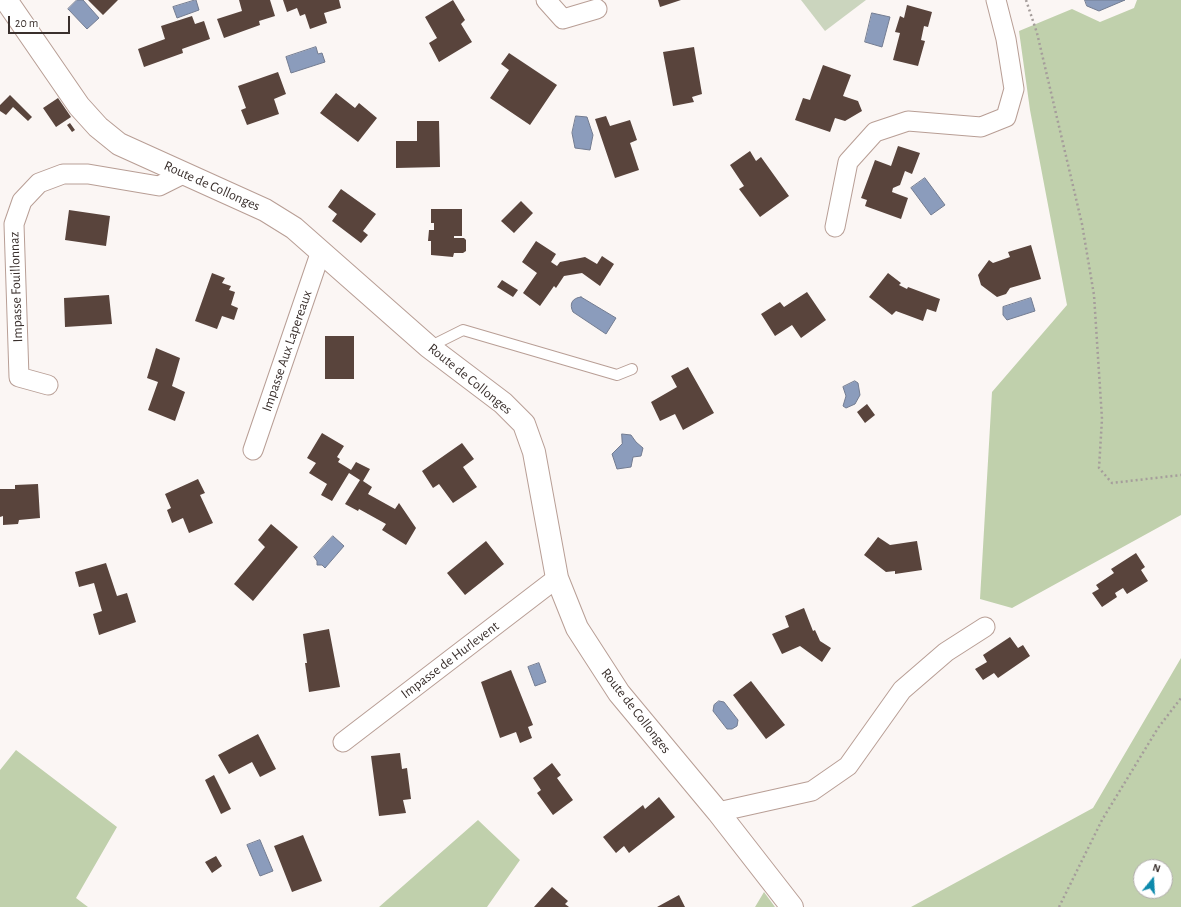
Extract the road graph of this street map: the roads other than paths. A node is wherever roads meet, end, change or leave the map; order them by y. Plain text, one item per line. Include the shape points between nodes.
1 (546, 0) edge
2 (996, 0) edge
3 (13, 4) edge
4 (597, 9) dead end
5 (185, 173) junction
6 (835, 227) dead end
7 (321, 252) junction
8 (429, 347) junction
9 (632, 369) dead end
10 (48, 385) dead end
11 (253, 450) dead end
12 (557, 578) junction
13 (985, 627) dead end
14 (343, 742) dead end
15 (718, 812) junction
16 (792, 907) edge

1 - 4 street via 563,19
2 - 6 street via 1006,38 1014,89 1006,117 981,127 908,121 875,132 848,162
3 - 5 main road, Route de Collonges via 79,106 98,127 119,144
5 - 7 main road, Route de Collonges via 265,210 294,228
5 - 10 street, Impasse Fouillonnaz via 159,186 88,174 63,174 39,183 22,201 14,224 19,377
7 - 8 main road, Route de Collonges
7 - 11 street, Impasse Aux Lapereaux
8 - 9 lane via 463,330 617,375
8 - 12 main road, Route de Collonges via 503,403 524,424 534,452
12 - 14 street, Impasse de Hurlevent
12 - 15 main road, Route de Collonges via 577,628 619,693
13 - 15 street via 946,652 902,690 848,766 812,790
15 - 16 main road, Route de Collonges

